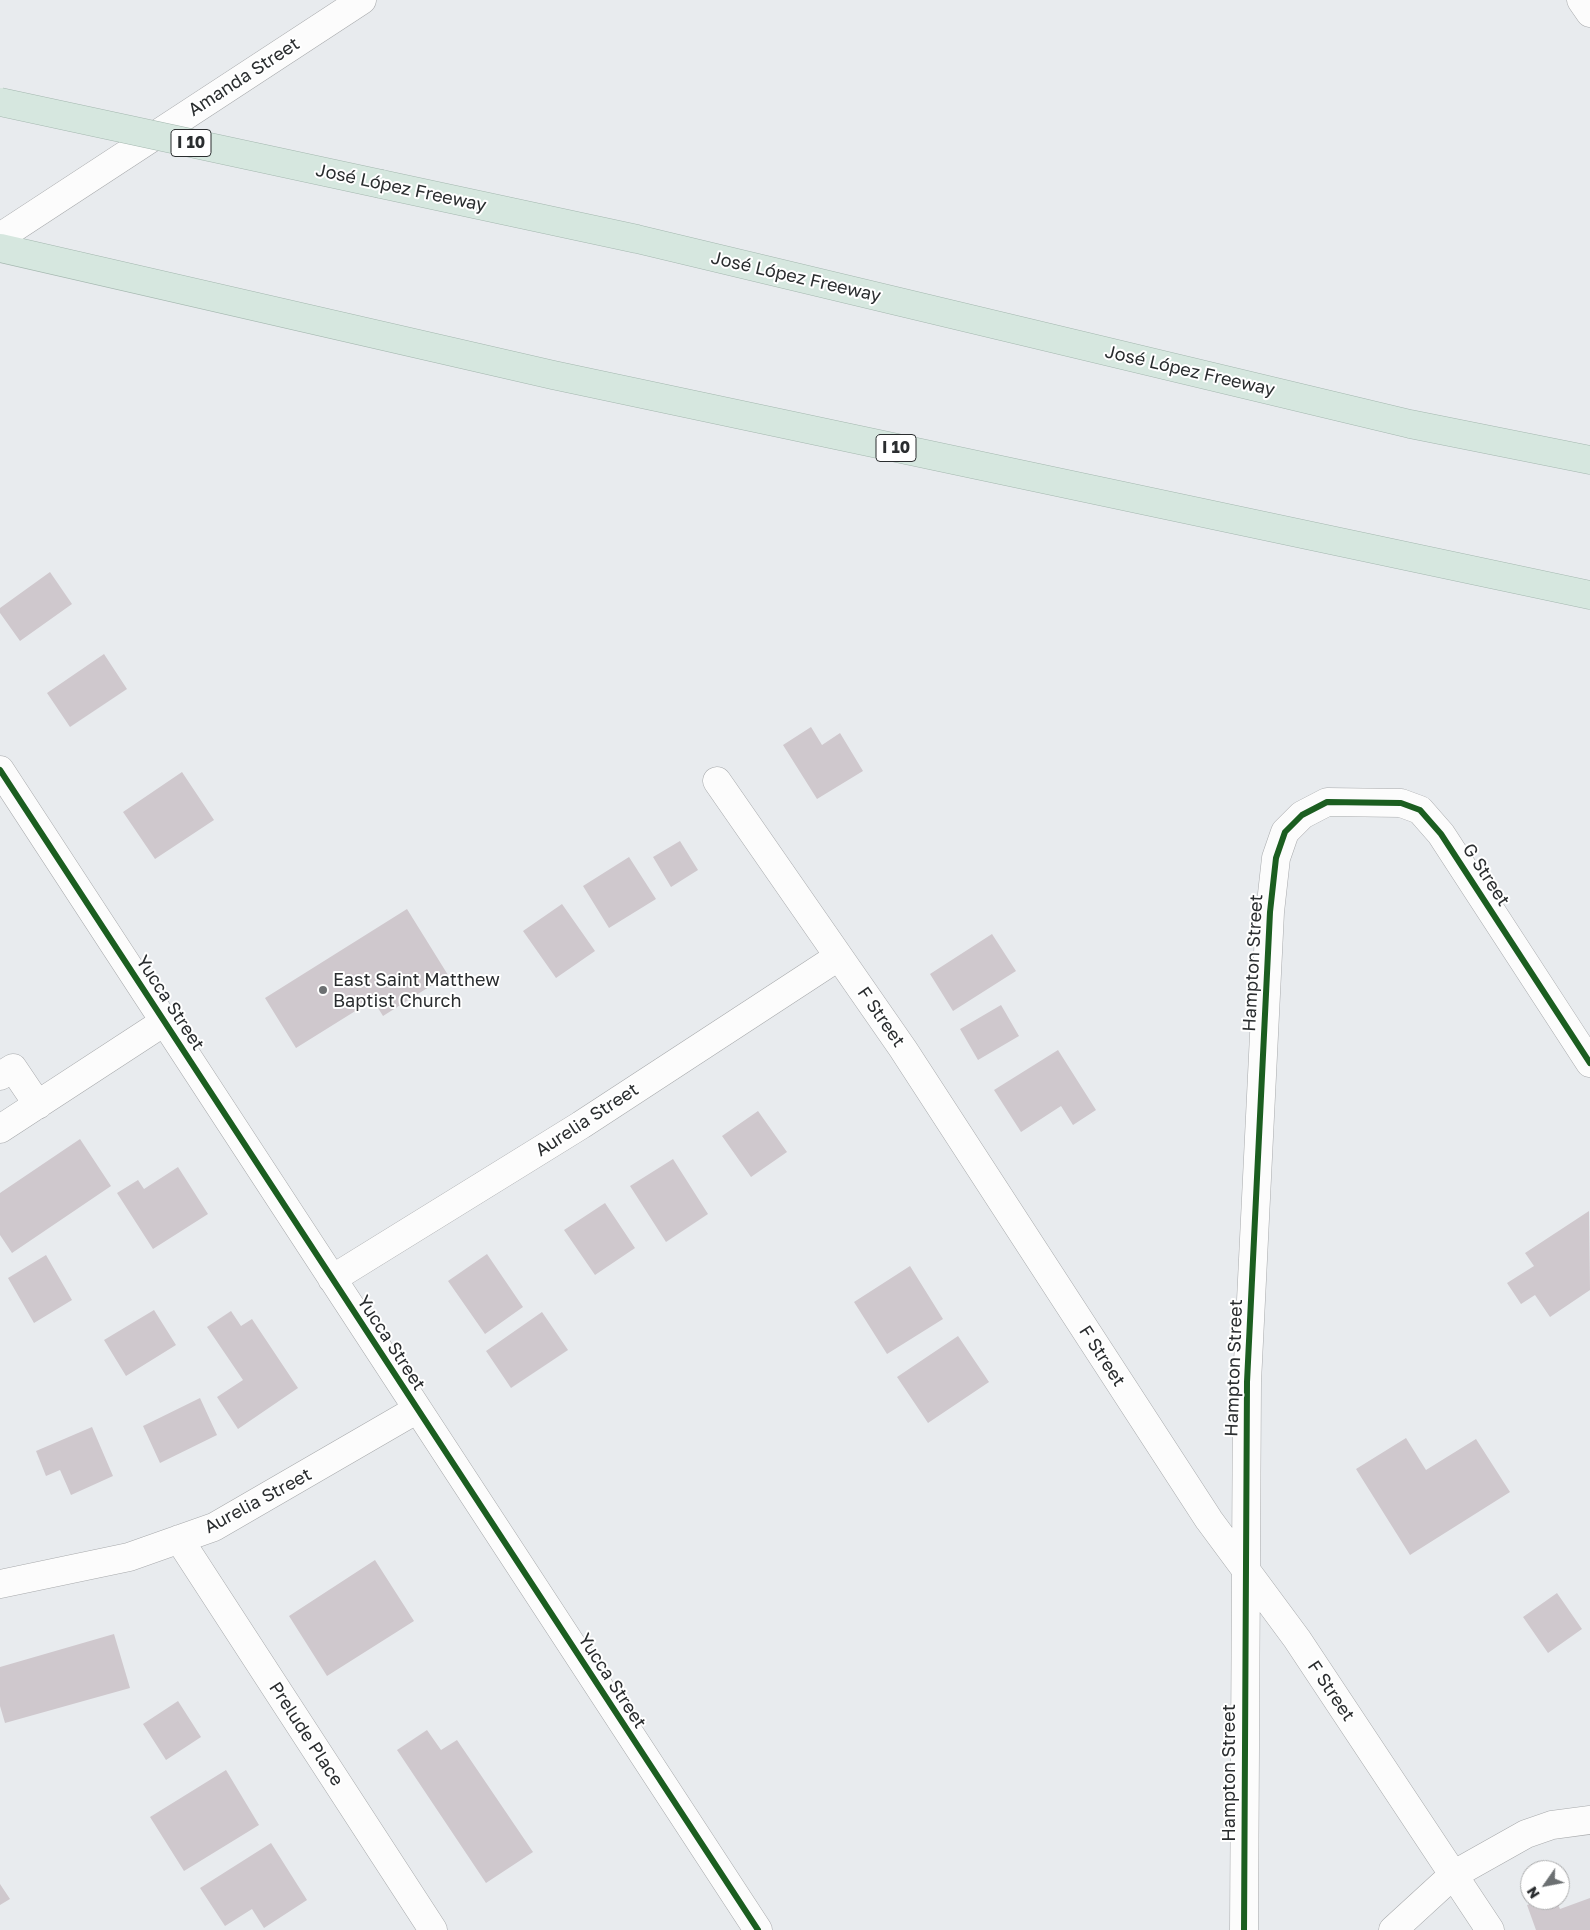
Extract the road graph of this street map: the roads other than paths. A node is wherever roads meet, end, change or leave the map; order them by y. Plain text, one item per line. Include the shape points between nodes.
1 (362, 0) edge
2 (1581, 0) edge
3 (1590, 13) edge
4 (0, 102) edge
5 (0, 237) edge
6 (0, 248) edge
7 (1590, 460) edge
8 (1590, 595) edge
9 (0, 770) edge
10 (717, 781) dead end
11 (1302, 816) joint
12 (838, 957) junction
13 (164, 1022) junction
14 (1590, 1063) edge
15 (0, 1076) edge
16 (38, 1105) junction
17 (0, 1129) edge
18 (332, 1279) junction
19 (416, 1410) junction
20 (179, 1539) junction
21 (1245, 1570) junction
22 (0, 1584) edge
23 (1590, 1820) edge
24 (1453, 1875) junction
25 (433, 1930) edge
26 (758, 1930) edge
27 (1244, 1930) edge
28 (1393, 1930) edge
29 (1490, 1930) edge

1 - 5 street, Amanda Street
2 - 3 street
4 - 7 highway, José López Freeway / I 10, bridge via 646,241 1410,424
6 - 8 highway, I 10 via 563,378
9 - 13 street, Yucca Street
10 - 12 street, F Street
11 - 14 street, G Street via 1327,802 1401,803 1420,810 1441,834
11 - 21 street, Hampton Street via 1284,832 1276,858 1270,912 1247,1382
12 - 18 street, Aurelia Street via 581,1125
12 - 21 street, F Street via 903,1049 1209,1520
13 - 16 street
13 - 18 street, Yucca Street
15 - 16 street via 13,1068
16 - 17 street
18 - 19 street, Yucca Street
19 - 20 street, Aurelia Street via 214,1527
19 - 26 street, Yucca Street
20 - 22 street, Aurelia Street via 129,1557
20 - 25 street, Prelude Place
21 - 24 street, F Street via 1297,1639
21 - 27 street, Hampton Street
23 - 24 street via 1526,1834
24 - 28 street
24 - 29 street, F Street

